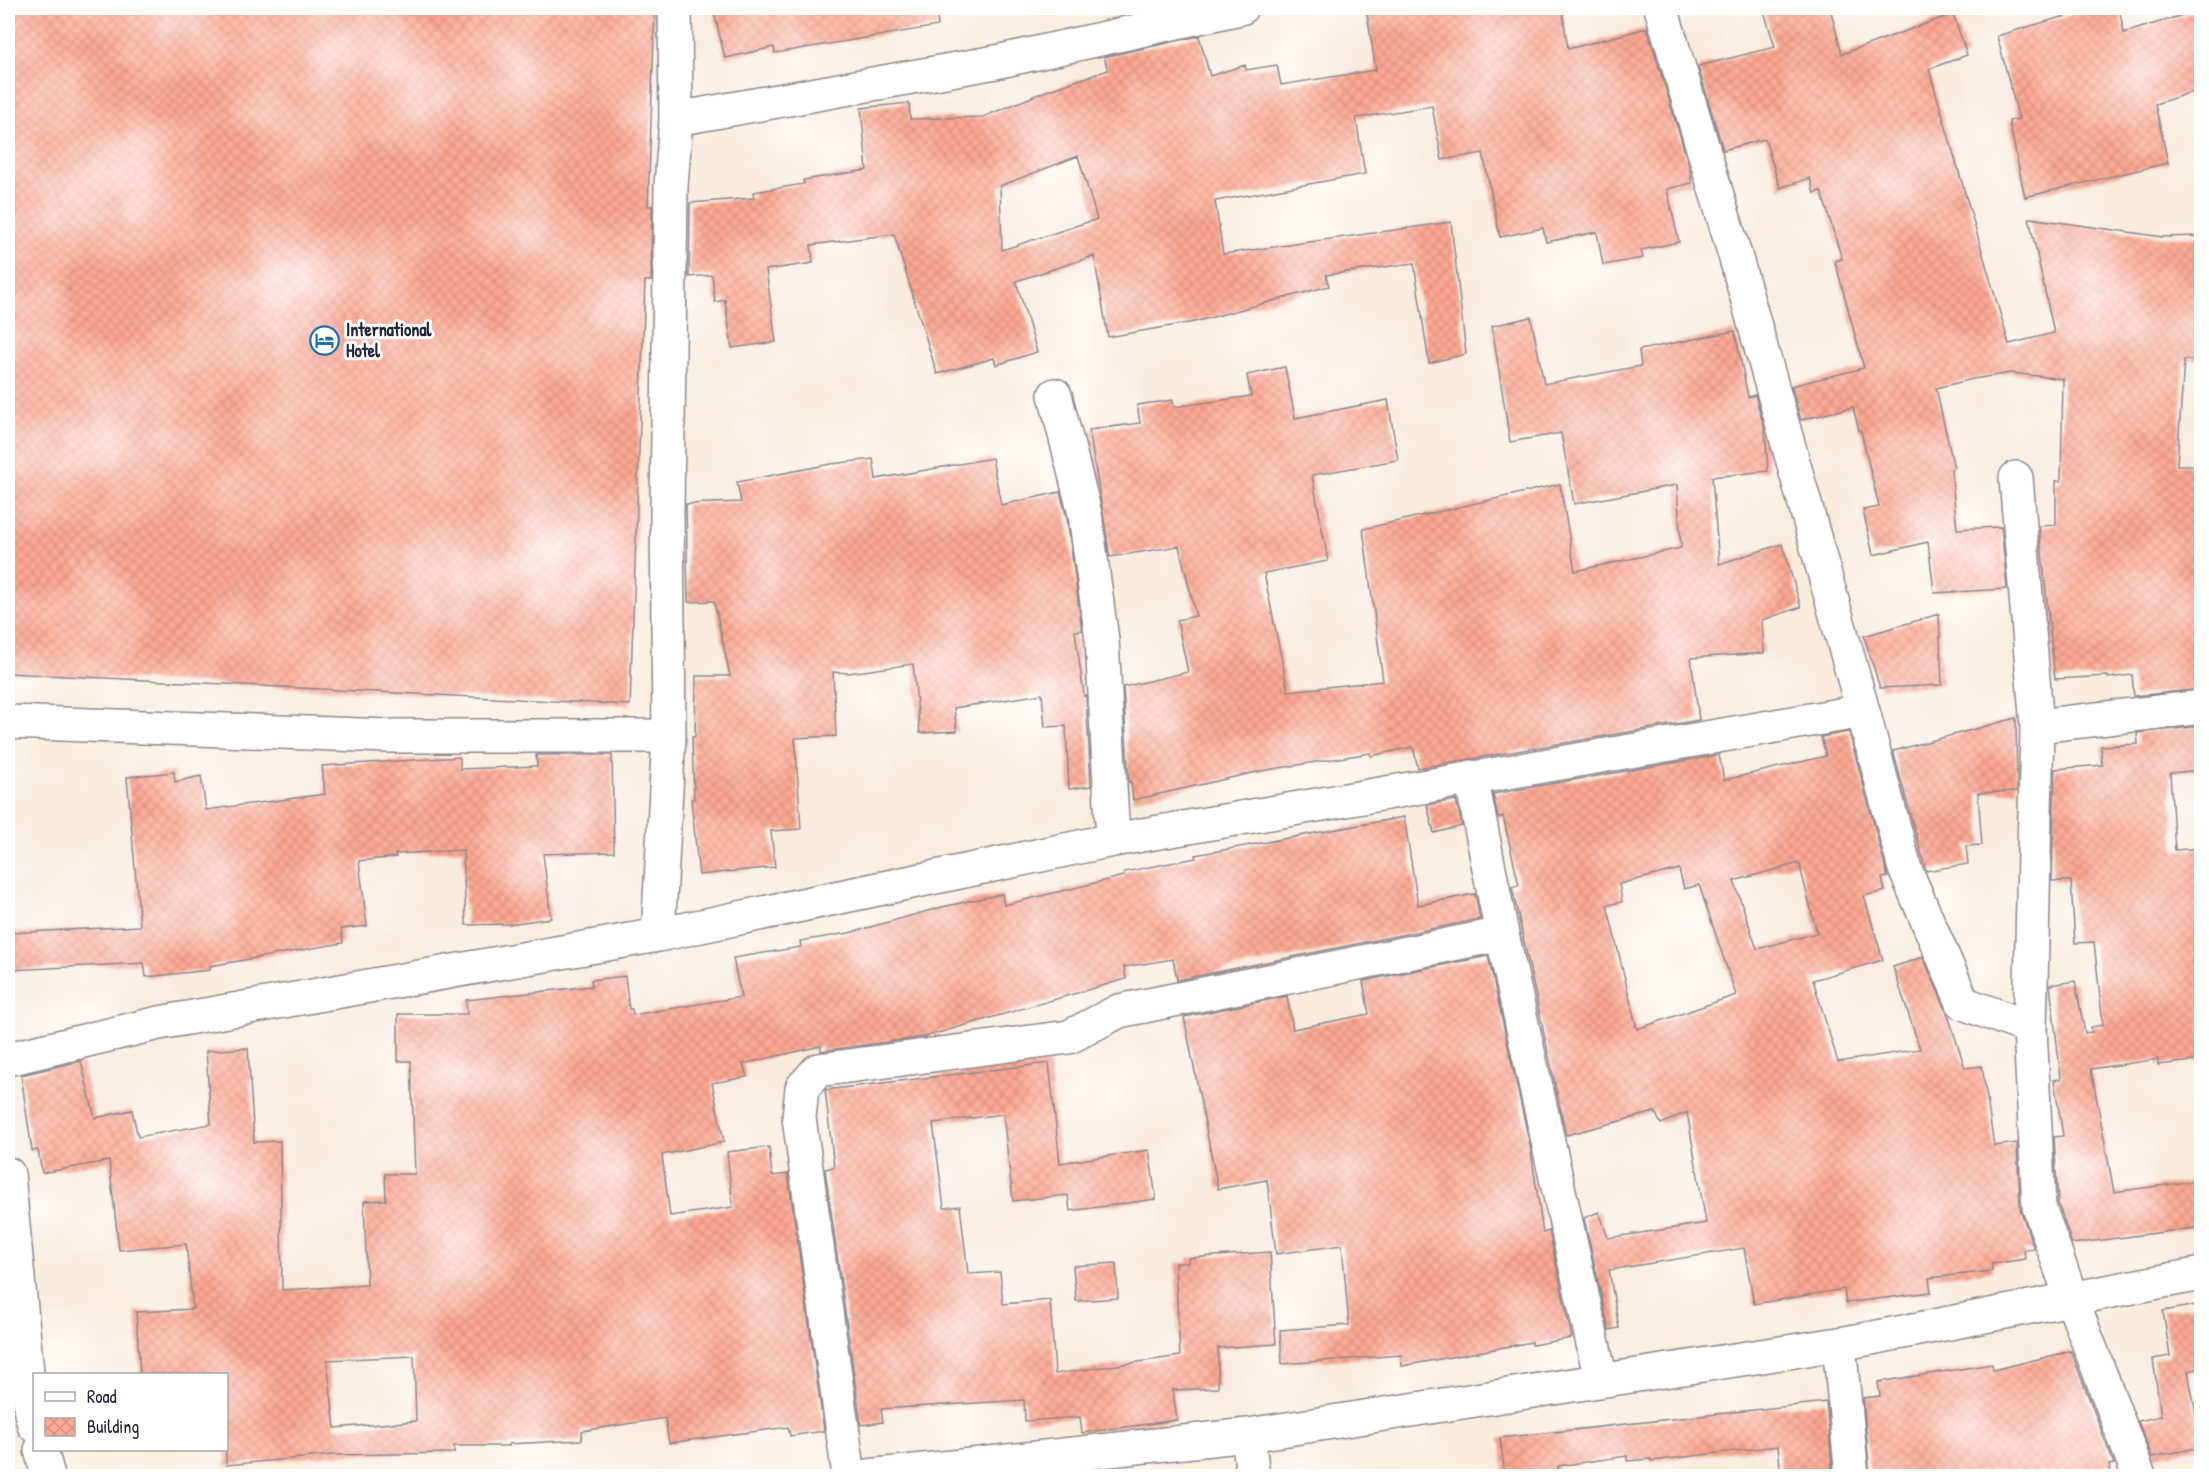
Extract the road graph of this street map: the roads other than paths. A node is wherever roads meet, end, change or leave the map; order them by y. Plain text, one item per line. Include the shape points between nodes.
1 (675, 8) edge
2 (1241, 8) edge
3 (1660, 8) edge
4 (676, 119) junction
5 (1054, 395) dead end
6 (2016, 478) dead end
7 (2202, 706) edge
8 (1863, 711) junction
9 (8, 722) edge
10 (2037, 726) junction
11 (669, 736) junction
12 (1471, 777) junction
13 (1113, 840) junction
14 (1502, 934) junction
15 (658, 935) junction
16 (2030, 1028) junction
17 (8, 1059) edge
18 (8, 1174) edge
19 (2202, 1274) edge
20 (2071, 1298) junction
21 (1839, 1344) junction
22 (1601, 1380) junction
23 (33, 1421) edge
24 (1248, 1435) junction
25 (42, 1451) edge
26 (48, 1476) edge
27 (849, 1476) edge
28 (868, 1476) edge
29 (1253, 1476) edge
30 (1852, 1476) edge
31 (2139, 1476) edge

1 - 4 street
2 - 4 street via 996,62
3 - 8 street via 1737,262
4 - 11 street via 671,186 667,511
5 - 13 street via 1085,514 1102,640
6 - 10 street
7 - 10 street
8 - 12 street
8 - 16 street via 1905,868 1963,1003
9 - 11 street via 389,736
10 - 16 street
11 - 15 street
12 - 13 street
12 - 14 street
13 - 15 street
14 - 22 street
14 - 27 street via 1119,1011 1069,1037 818,1070 802,1088 799,1118
15 - 17 street via 159,1023
16 - 20 street via 2039,1207
18 - 23 street
19 - 20 street
20 - 21 street
20 - 31 street
21 - 22 street
21 - 30 street
22 - 24 street
24 - 28 street
24 - 29 street
25 - 26 street

